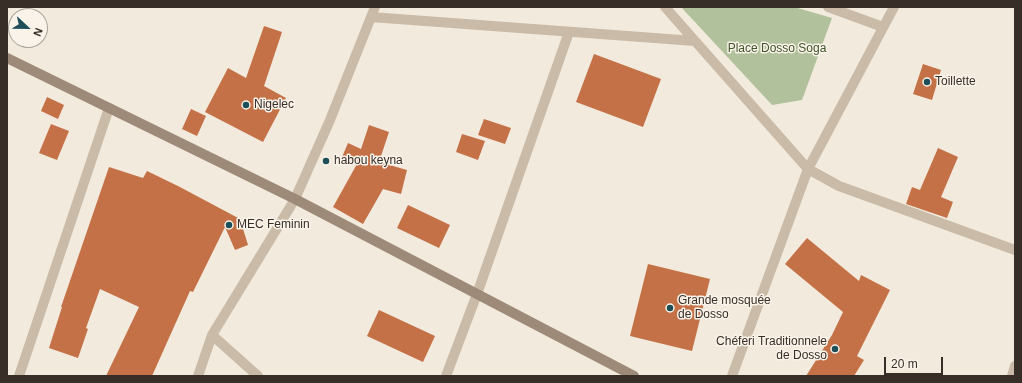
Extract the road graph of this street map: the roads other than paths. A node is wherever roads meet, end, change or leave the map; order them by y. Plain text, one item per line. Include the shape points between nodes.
1 (375, 7) edge
2 (665, 7) edge
3 (828, 7) edge
4 (894, 7) edge
5 (371, 17) junction
6 (883, 27) junction
7 (569, 32) junction
8 (695, 41) junction
9 (7, 58) edge
10 (109, 108) junction
11 (808, 169) junction
12 (295, 199) junction
13 (1015, 250) edge
14 (477, 294) junction
15 (212, 335) junction
16 (1015, 366) edge
17 (19, 376) edge
18 (198, 376) edge
19 (258, 376) edge
20 (446, 376) edge
21 (634, 376) edge
22 (732, 376) edge
23 (1012, 376) edge

1 - 5 street
2 - 8 street
3 - 6 street
4 - 6 street
5 - 7 street
5 - 12 street
6 - 11 street
7 - 8 street
7 - 14 street
8 - 11 street
9 - 10 street
10 - 12 street
10 - 17 street
11 - 13 street via 839,186
11 - 22 street
12 - 14 street
12 - 15 street
14 - 20 street
14 - 21 street
15 - 18 street
15 - 19 street
16 - 23 street

